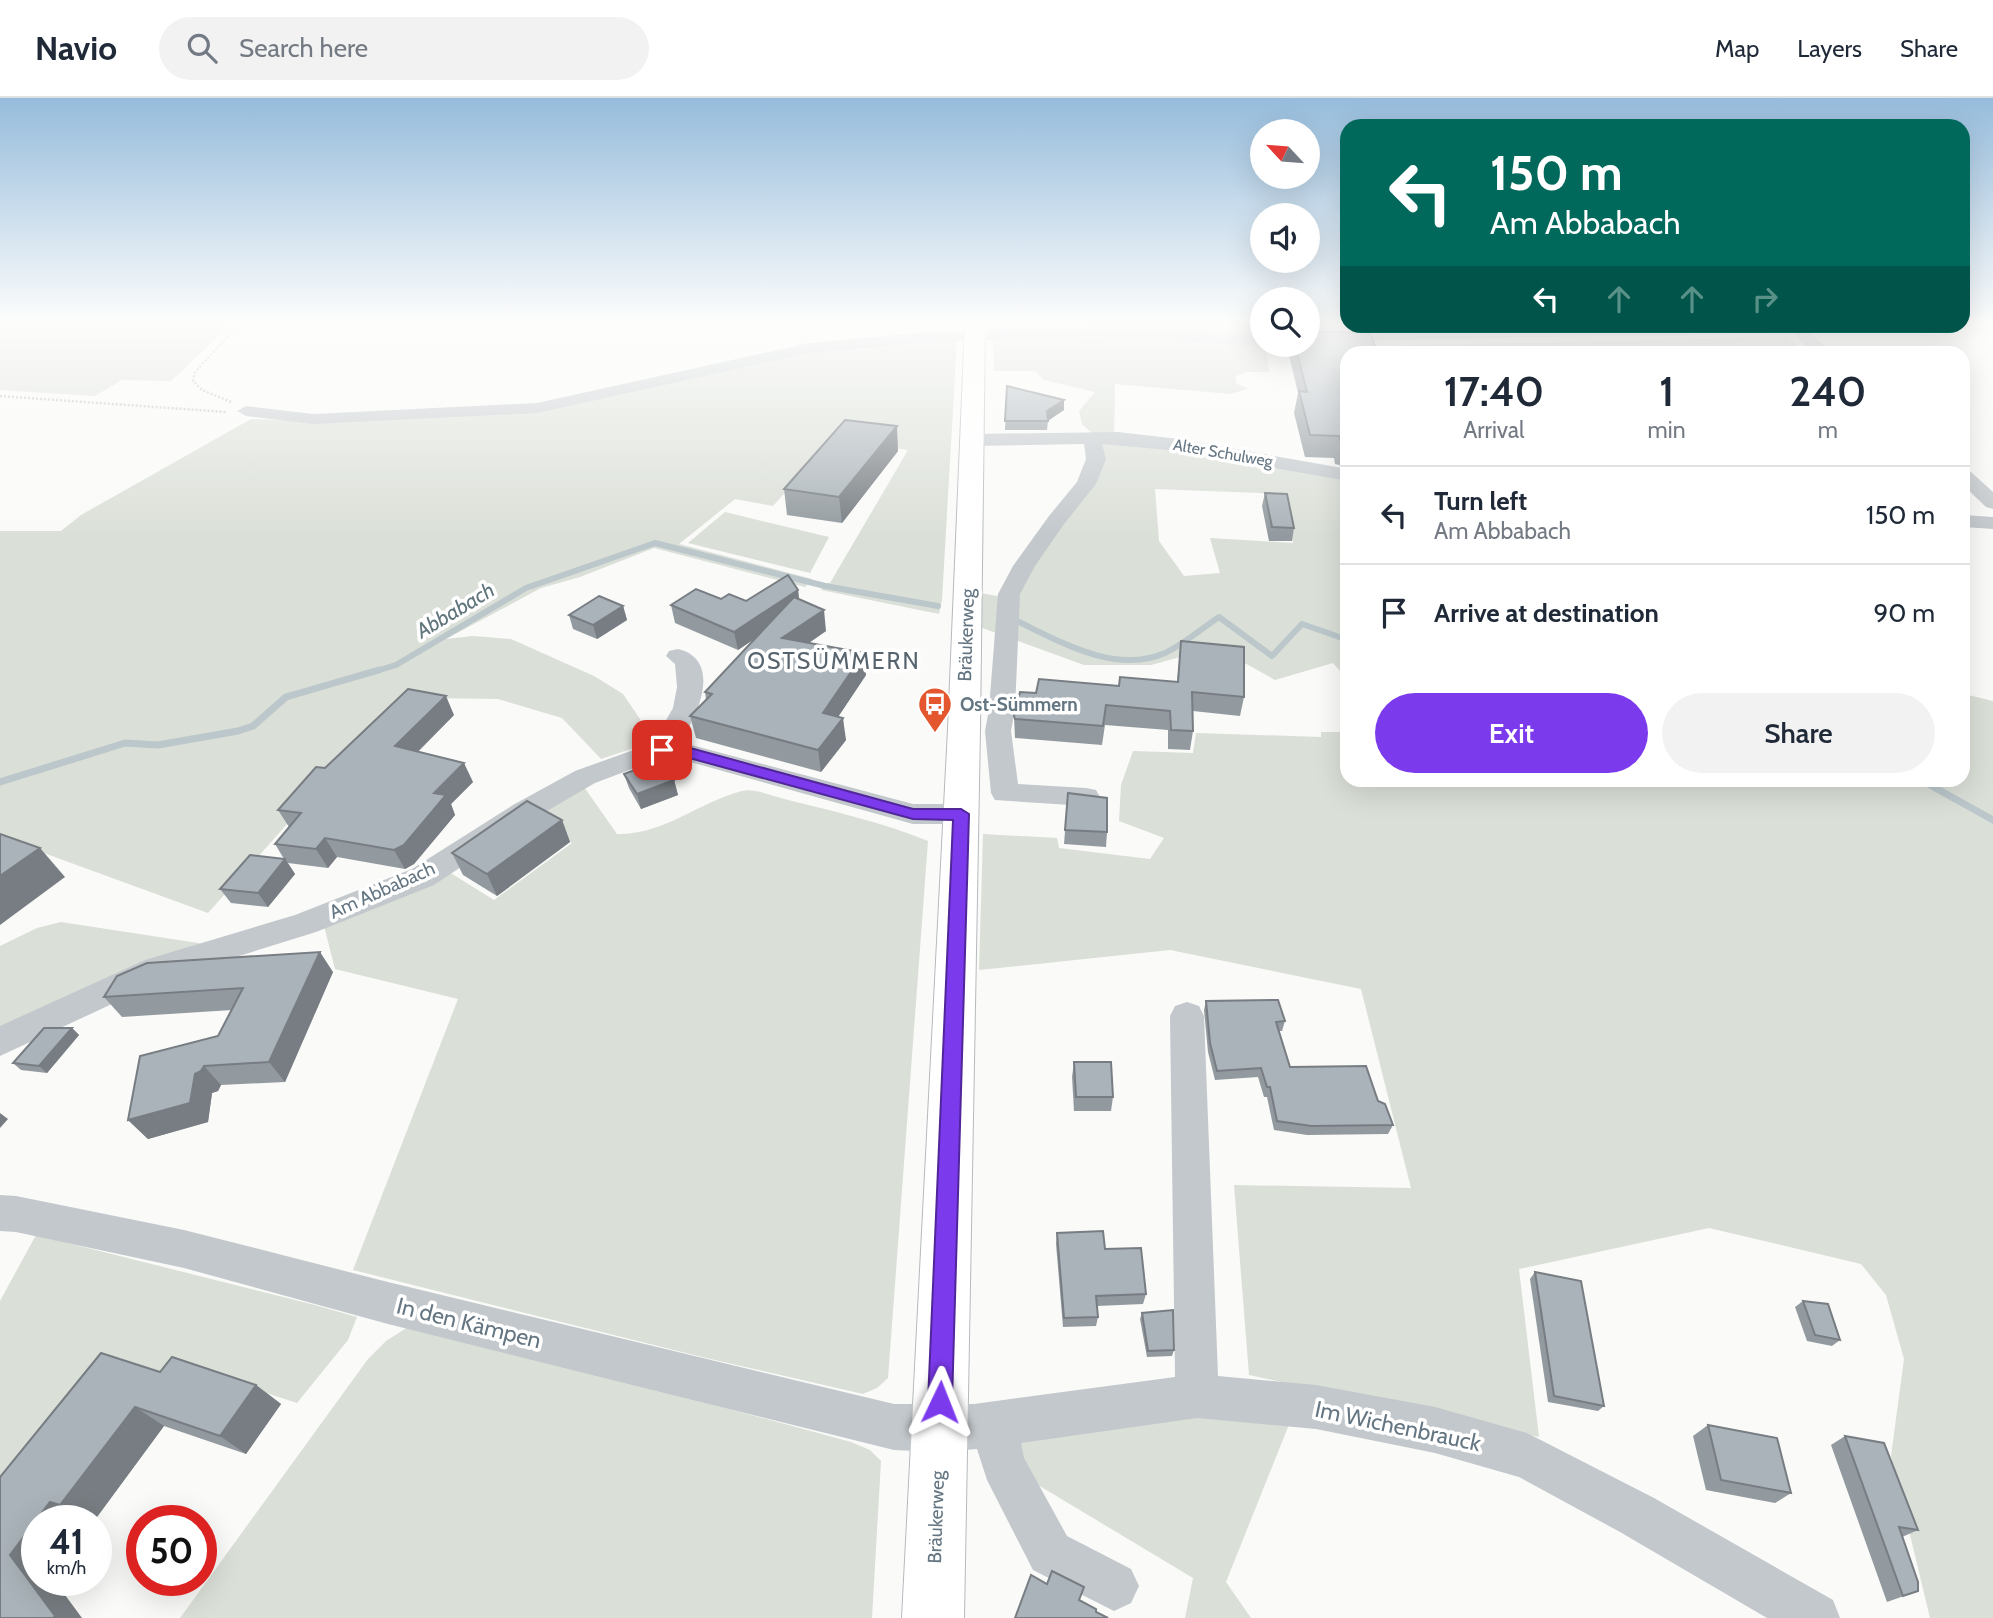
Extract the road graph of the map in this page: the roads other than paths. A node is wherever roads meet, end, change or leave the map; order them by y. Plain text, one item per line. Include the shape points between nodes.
1 (596, 395) edge
2 (973, 395) edge
3 (239, 412) road end
4 (1092, 438) junction
5 (972, 440) junction
6 (1340, 474) edge
7 (1970, 482) edge
8 (1993, 503) edge
9 (1970, 521) edge
10 (1993, 523) edge
11 (678, 656) dead end
12 (981, 730) junction
13 (662, 750) junction
14 (1086, 797) edge
15 (961, 814) junction
16 (1187, 1016) dead end
17 (0, 1042) edge
18 (0, 1213) edge
19 (1197, 1396) junction
20 (993, 1423) junction
21 (939, 1429) junction
22 (1114, 1586) dead end
23 (933, 1618) edge
24 (1815, 1618) edge

1 - 3 street via 537,408 313,419
2 - 5 main road, Bräukerweg
4 - 5 street, Alter Schulweg
4 - 6 street, Alter Schulweg via 1179,445
4 - 12 street via 1096,459 1086,484 1030,557 1009,594 1002,709
5 - 12 main road, Bräukerweg
7 - 8 street
9 - 10 street
11 - 13 street via 687,660 691,695 682,720
12 - 14 street via 1005,793
12 - 15 main road, Bräukerweg
13 - 15 street, Am Abbabach via 683,751 913,814
13 - 17 street, Am Abbabach via 585,777 423,877 305,924 157,970
15 - 21 main road, Bräukerweg
16 - 19 street
18 - 21 street, In den Kämpen via 184,1249 894,1427
19 - 20 street, Im Wichenbrauck
19 - 24 street, Im Wichenbrauck via 1316,1407 1435,1430 1527,1456
20 - 21 street, Im Wichenbrauck
20 - 22 street via 1003,1464 1050,1553
21 - 23 main road, Bräukerweg

